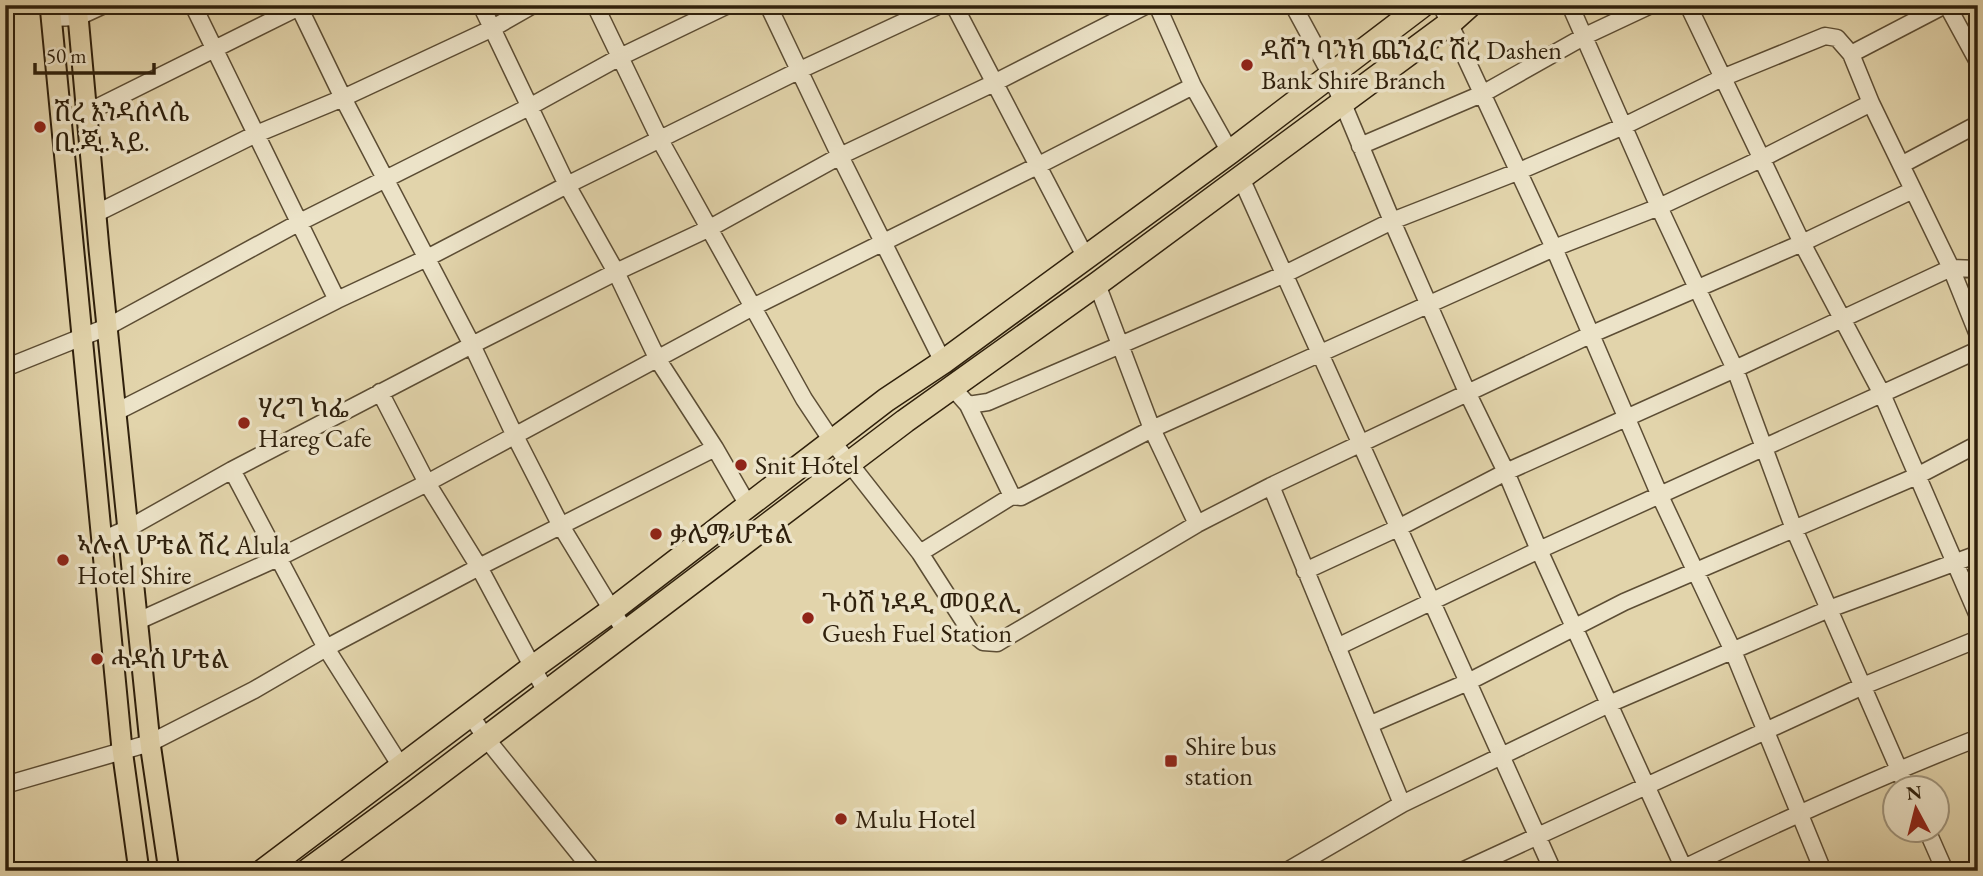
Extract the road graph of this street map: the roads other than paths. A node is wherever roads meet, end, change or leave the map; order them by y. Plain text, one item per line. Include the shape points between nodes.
1 (104, 5) edge
2 (193, 5) edge
3 (481, 5) edge
4 (533, 5) edge
5 (595, 5) edge
6 (727, 5) edge
7 (768, 5) edge
8 (940, 5) edge
9 (954, 5) edge
10 (1147, 5) edge
11 (1157, 5) edge
12 (1293, 5) edge
13 (1423, 5) edge
14 (1470, 5) edge
15 (1570, 5) edge
16 (1651, 5) edge
17 (1688, 5) edge
18 (1946, 5) edge
19 (300, 6) edge
20 (78, 11) edge
21 (51, 12) edge
22 (1913, 13) edge
23 (1445, 14) edge
24 (493, 28) junction
25 (1585, 36) junction
26 (214, 48) junction
27 (1851, 54) junction
28 (620, 57) junction
29 (1978, 62) edge
30 (800, 70) junction
31 (1331, 75) junction
32 (1722, 78) junction
33 (994, 83) junction
34 (1193, 86) junction
35 (1483, 93) junction
36 (343, 98) junction
37 (1342, 102) junction
38 (1871, 103) junction
39 (531, 106) junction
40 (86, 113) junction
41 (1978, 124) edge
42 (1624, 126) junction
43 (254, 135) junction
44 (660, 140) junction
45 (1360, 146) junction
46 (1230, 152) junction
47 (840, 156) junction
48 (1761, 159) junction
49 (1901, 165) junction
50 (1039, 166) junction
51 (1517, 172) junction
52 (384, 178) junction
53 (1241, 178) junction
54 (567, 185) junction
55 (1913, 190) junction
56 (1658, 207) junction
57 (95, 214) junction
58 (300, 222) junction
59 (1392, 222) junction
60 (710, 228) junction
61 (884, 242) junction
62 (1802, 243) junction
63 (1555, 248) junction
64 (1085, 256) junction
65 (427, 258) junction
66 (1951, 268) junction
67 (1978, 269) edge
68 (616, 272) junction
69 (1285, 274) junction
70 (1097, 284) junction
71 (1696, 288) junction
72 (337, 300) junction
73 (1430, 306) junction
74 (753, 307) junction
75 (1842, 320) junction
76 (107, 327) junction
77 (1592, 334) junction
78 (1978, 335) edge
79 (81, 337) junction
80 (472, 345) junction
81 (1120, 347) junction
82 (1978, 350) edge
83 (1320, 356) junction
84 (658, 360) junction
85 (943, 362) junction
86 (5, 368) edge
87 (1735, 369) junction
88 (380, 392) junction
89 (1467, 392) junction
90 (1882, 394) junction
91 (961, 396) junction
92 (116, 412) junction
93 (1626, 418) junction
94 (1152, 429) junction
95 (515, 436) junction
96 (832, 441) junction
97 (1361, 443) junction
98 (1978, 444) edge
99 (716, 448) junction
100 (1764, 449) junction
101 (851, 464) junction
102 (232, 470) junction
103 (1506, 472) junction
104 (1917, 476) junction
105 (427, 483) junction
106 (1272, 486) junction
107 (773, 488) junction
108 (1012, 496) junction
109 (1660, 496) junction
110 (749, 507) junction
111 (790, 510) junction
112 (1197, 524) junction
113 (561, 526) junction
114 (1400, 527) junction
115 (129, 528) junction
116 (1794, 529) junction
117 (102, 540) junction
118 (1539, 550) junction
119 (920, 553) junction
120 (1978, 554) edge
121 (280, 557) junction
122 (1954, 563) junction
123 (479, 567) junction
124 (1696, 569) junction
125 (1306, 571) junction
126 (1433, 602) junction
127 (1829, 609) junction
128 (611, 611) junction
129 (1978, 616) edge
130 (138, 621) junction
131 (1574, 626) junction
132 (626, 633) junction
133 (1978, 639) edge
134 (1337, 647) junction
135 (327, 648) junction
136 (1734, 651) junction
137 (532, 668) junction
138 (1468, 681) junction
139 (1863, 686) junction
140 (546, 692) junction
141 (1609, 704) junction
142 (470, 714) junction
143 (1371, 724) junction
144 (1768, 732) junction
145 (485, 737) junction
146 (1978, 738) edge
147 (150, 743) junction
148 (122, 749) junction
149 (1501, 755) junction
150 (402, 768) junction
151 (1898, 769) junction
152 (1900, 774) edge
153 (5, 785) edge
154 (1646, 787) junction
155 (1402, 804) junction
156 (1800, 812) junction
157 (1539, 837) junction
158 (1933, 844) edge
159 (1685, 869) edge
160 (591, 870) edge
161 (139, 871) edge
162 (169, 871) edge
163 (263, 871) edge
164 (307, 871) edge
165 (1287, 871) edge
166 (1462, 871) edge
167 (1553, 871) edge
168 (1823, 871) edge
169 (1945, 871) edge

1 - 20 street
2 - 26 street
3 - 24 street
4 - 24 street
5 - 28 street
6 - 28 street
7 - 30 street
8 - 30 street
9 - 33 street
10 - 33 street
11 - 34 street
12 - 31 street
13 - 31 highway
14 - 23 highway
15 - 25 street
16 - 25 street
17 - 32 street
18 - 22 street
18 - 29 street
19 - 26 street
19 - 36 street
20 - 21 street
20 - 40 main road
21 - 79 main road
22 - 27 street
23 - 35 street
23 - 37 highway
24 - 36 street
24 - 39 street
25 - 35 street
25 - 42 street
26 - 40 street
26 - 43 street
27 - 32 street via 1837,38 1825,36
27 - 38 street
28 - 39 street
28 - 44 street
30 - 44 street
30 - 47 street
31 - 37 street
31 - 46 highway
32 - 42 street
32 - 48 street
33 - 47 street
33 - 50 street
34 - 46 street
34 - 50 street
35 - 45 street
35 - 51 street
36 - 43 street
36 - 52 street
37 - 45 street
37 - 53 highway
38 - 48 street
38 - 49 street
39 - 52 street
39 - 54 street
40 - 57 main road
41 - 49 street
42 - 51 street
42 - 56 street
43 - 57 street
43 - 58 street
44 - 54 street
44 - 60 street
45 - 59 street
46 - 64 highway
47 - 60 street
47 - 61 street
48 - 56 street
48 - 62 street
49 - 55 street
50 - 61 street
50 - 64 street
51 - 59 street
51 - 63 street
52 - 58 street
52 - 65 street
53 - 69 street
53 - 70 highway
54 - 65 street
54 - 68 street
55 - 62 street
55 - 66 street
56 - 63 street
56 - 71 street
57 - 76 main road
58 - 72 street
58 - 76 street
59 - 69 street
59 - 73 street
60 - 68 street
60 - 74 street
61 - 74 street
61 - 85 street
62 - 71 street
62 - 75 street
63 - 73 street
63 - 77 street
64 - 85 highway
65 - 72 street
65 - 80 street
66 - 67 street
66 - 75 street
66 - 78 street
68 - 80 street
68 - 84 street
69 - 81 street
69 - 83 street
70 - 81 street
70 - 91 highway
71 - 77 street
71 - 87 street
72 - 92 street
73 - 83 street
73 - 89 street
74 - 84 street
74 - 96 street
75 - 87 street
75 - 90 street
76 - 79 street
76 - 92 main road
77 - 89 street
77 - 93 street
79 - 86 street
79 - 117 main road
80 - 88 street
80 - 95 street
81 - 91 street via 988,402
81 - 94 street
82 - 90 street
83 - 94 street
83 - 97 street
84 - 95 street
84 - 99 street
85 - 96 highway
87 - 93 street
87 - 100 street
88 - 102 street
88 - 105 street
89 - 97 street
89 - 103 street
90 - 100 street
90 - 104 street
91 - 101 highway via 905,421
91 - 108 street
92 - 115 main road
93 - 103 street
93 - 109 street
94 - 108 street via 1021,497
94 - 112 street
95 - 105 street
95 - 113 street
96 - 101 street
96 - 107 highway
97 - 106 street
97 - 114 street
98 - 104 street
99 - 110 street
99 - 113 street
100 - 109 street
100 - 116 street
101 - 111 highway
101 - 119 street
102 - 115 street
102 - 121 street
103 - 114 street
103 - 118 street
104 - 116 street
104 - 122 street
105 - 121 street
105 - 123 street
106 - 112 street
106 - 125 street
107 - 110 highway
107 - 111 highway
108 - 119 street
109 - 118 street
109 - 124 street
110 - 128 highway
111 - 132 highway
112 - 119 street via 998,643 983,642 970,631
113 - 123 street
113 - 128 street
114 - 125 street
114 - 126 street
115 - 117 street
115 - 130 main road
116 - 124 street
116 - 127 street
117 - 148 main road
118 - 126 street
118 - 131 street
120 - 122 street
121 - 130 street
121 - 135 street
122 - 127 street
122 - 129 street
123 - 135 street
123 - 137 street
124 - 131 street
124 - 136 street
125 - 134 street
126 - 134 street
126 - 138 street
127 - 136 street
127 - 139 street
128 - 132 street
128 - 137 highway
130 - 147 main road
131 - 138 street
131 - 141 street
132 - 140 highway
133 - 139 street
134 - 143 street
135 - 147 street
135 - 150 street
136 - 141 street
136 - 144 street
137 - 140 street
137 - 142 highway
138 - 143 street
138 - 149 street
139 - 144 street
139 - 151 street
140 - 145 highway
141 - 149 street
141 - 154 street
142 - 145 street
142 - 150 highway
143 - 155 street
144 - 154 street
144 - 156 street
145 - 160 street
145 - 164 highway
146 - 151 street
147 - 148 street
147 - 162 main road
148 - 153 street
148 - 161 main road
149 - 155 street
149 - 157 street
150 - 163 highway
151 - 152 street
151 - 156 street
154 - 157 street
154 - 159 street
155 - 165 street
156 - 159 street
156 - 168 street
157 - 166 street
157 - 167 street
158 - 169 street

